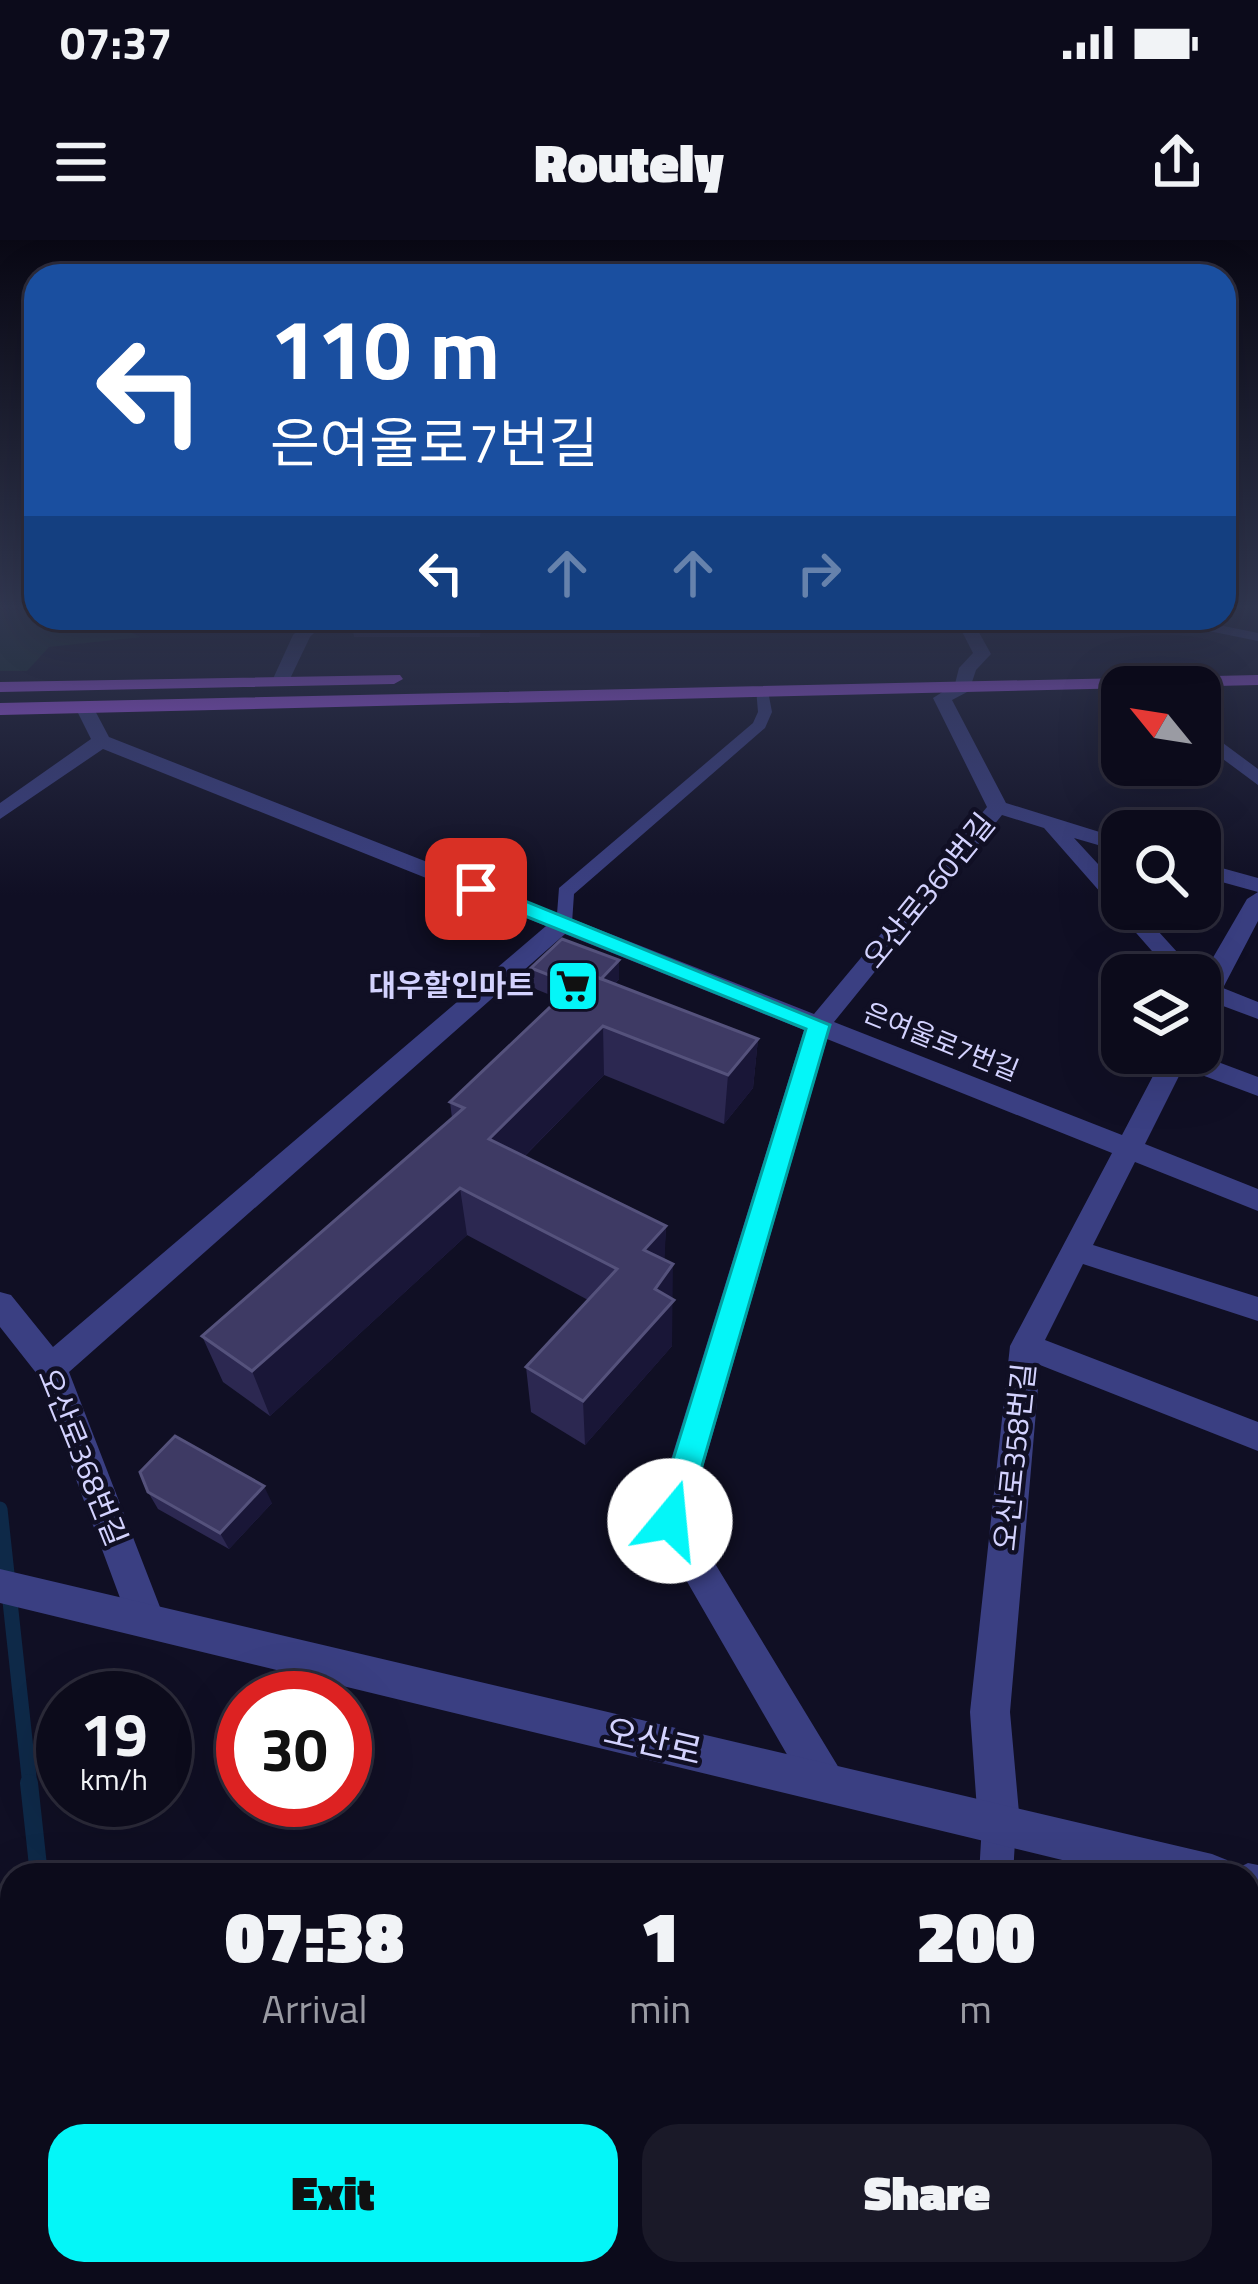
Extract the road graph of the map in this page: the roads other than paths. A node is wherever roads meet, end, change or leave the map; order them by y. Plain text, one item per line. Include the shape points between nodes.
1 (157, 705) edge
2 (763, 705) edge
3 (946, 705) edge
4 (84, 707) junction
5 (0, 709) edge
6 (101, 740) junction
7 (1221, 749) edge
8 (1258, 779) edge
9 (998, 807) junction
10 (0, 813) edge
11 (1050, 824) junction
12 (1101, 840) edge
13 (1221, 875) edge
14 (1101, 881) edge
15 (1258, 885) edge
16 (1258, 899) edge
17 (563, 923) junction
18 (1146, 930) edge
19 (1167, 954) edge
20 (1221, 964) edge
21 (1221, 1002) edge
22 (1258, 1011) edge
23 (818, 1025) junction
24 (1221, 1072) edge
25 (1166, 1074) edge
26 (1258, 1087) edge
27 (1126, 1147) junction
28 (1258, 1200) edge
29 (1074, 1250) junction
30 (0, 1304) edge
31 (1258, 1310) edge
32 (1026, 1346) junction
33 (51, 1368) junction
34 (1258, 1437) edge
35 (0, 1586) edge
36 (146, 1620) junction
37 (825, 1782) junction
38 (1000, 1824) junction
39 (997, 1863) edge
40 (1162, 1863) edge

1 - 4 main road
2 - 17 lane via 760,724 565,892
3 - 9 street, 오산로360번길
4 - 5 main road
4 - 6 street
6 - 10 street
6 - 17 street, 은여울로7번길
7 - 8 street
9 - 11 street
9 - 23 street, 오산로360번길
11 - 12 street
11 - 14 street
13 - 15 street
16 - 20 street
17 - 23 street, 은여울로7번길
17 - 33 street
18 - 19 street
21 - 22 street
23 - 27 street, 은여울로7번길
23 - 37 street, 오산로360번길 via 670,1521
24 - 26 street
25 - 27 street, 오산로358번길
27 - 28 street, 은여울로7번길
27 - 29 street, 오산로358번길
29 - 31 street
29 - 32 street, 오산로358번길
30 - 33 street, 오산로368번길
32 - 34 street
32 - 38 street, 오산로358번길 via 990,1712
33 - 36 street, 오산로368번길
35 - 36 street, 오산로
36 - 37 street, 오산로
37 - 38 street, 오산로
38 - 39 lane
38 - 40 street, 오산로

